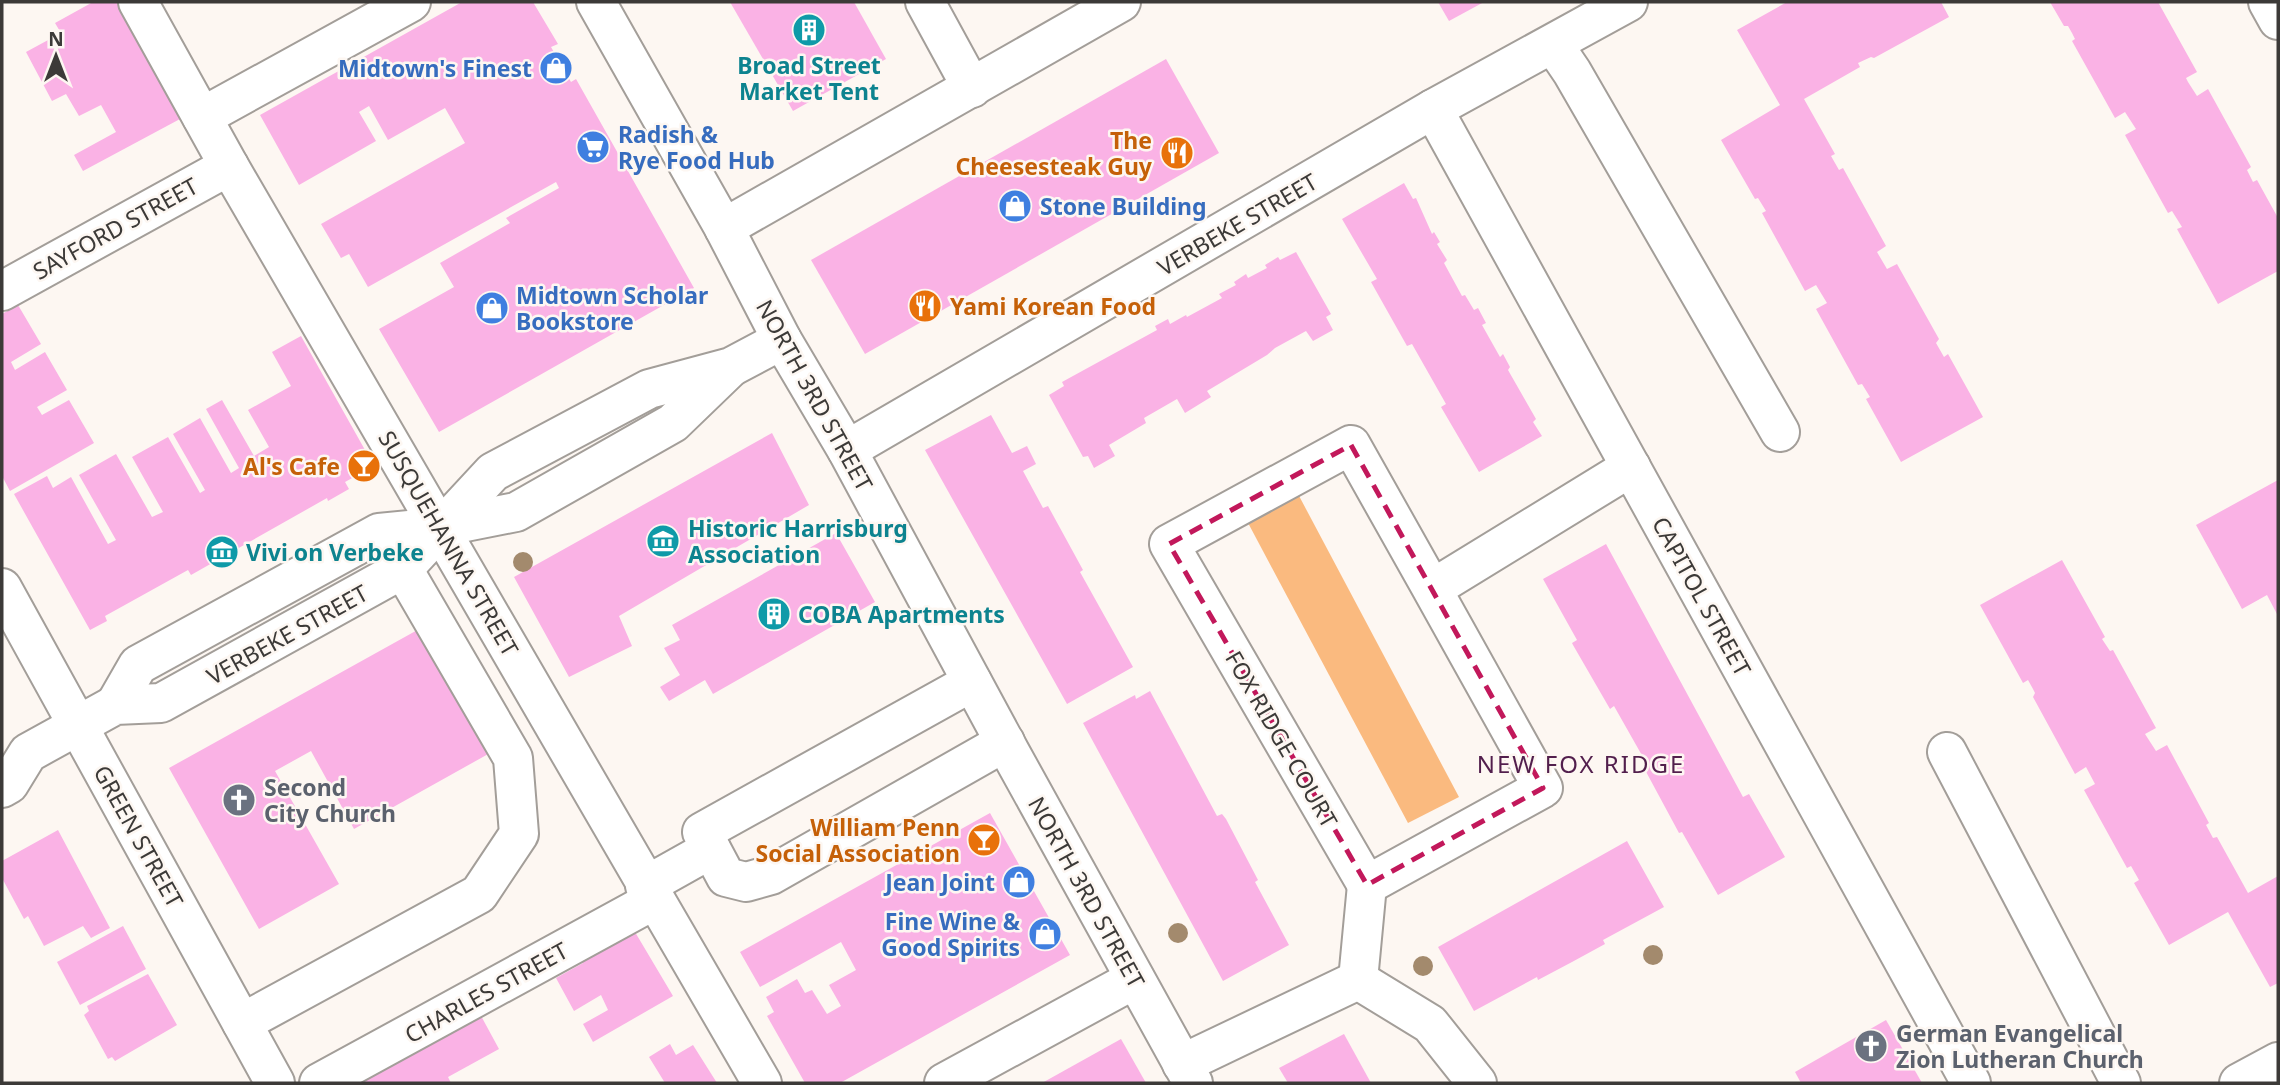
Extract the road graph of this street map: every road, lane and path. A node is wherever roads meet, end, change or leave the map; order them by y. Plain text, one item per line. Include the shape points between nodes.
1 (138, 2) edge
2 (411, 2) edge
3 (597, 2) edge
4 (925, 2) edge
5 (1121, 2) edge
6 (1628, 2) edge
7 (2268, 2) edge
8 (355, 15) edge
9 (2278, 20) edge
10 (1553, 44) junction
11 (972, 88) junction
12 (1433, 109) junction
13 (202, 117) junction
14 (229, 166) junction
15 (724, 228) junction
16 (2, 291) edge
17 (782, 340) junction
18 (1780, 432) dead end
19 (847, 450) junction
20 (1631, 467) junction
21 (440, 527) junction
22 (403, 569) junction
23 (2, 589) edge
24 (1432, 589) junction
25 (972, 682) junction
26 (115, 705) junction
27 (78, 726) junction
28 (1005, 742) junction
29 (15, 752) edge
30 (1947, 752) dead end
31 (2, 788) edge
32 (711, 849) junction
33 (1367, 885) junction
34 (649, 893) junction
35 (1135, 979) junction
36 (1358, 980) junction
37 (242, 1023) junction
38 (2278, 1062) edge
39 (1187, 1074) edge
40 (275, 1083) edge
41 (319, 1083) edge
42 (762, 1083) edge
43 (944, 1083) edge
44 (1477, 1083) edge
45 (1971, 1083) edge
46 (2121, 1083) edge
47 (2239, 1083) edge

1 - 13 street, SUSQUEHANNA STREET
2 - 8 street
3 - 15 street, NORTH 3RD STREET
4 - 11 street
5 - 11 street
6 - 10 street, VERBEKE STREET
7 - 9 street
8 - 13 street
10 - 12 street, VERBEKE STREET
10 - 18 street
11 - 15 street
12 - 19 street, VERBEKE STREET
12 - 20 street, CAPITOL STREET
13 - 14 street, SUSQUEHANNA STREET
14 - 16 street, SAYFORD STREET
14 - 21 street, SUSQUEHANNA STREET
15 - 17 street, NORTH 3RD STREET
17 - 19 street, NORTH 3RD STREET
17 - 21 street, VERBEKE STREET via 731,368 649,389 492,472
19 - 25 street, NORTH 3RD STREET
20 - 24 street
20 - 45 street, CAPITOL STREET
21 - 22 street, VERBEKE STREET
21 - 26 street, VERBEKE STREET via 379,533 201,630 138,665
21 - 34 street, SUSQUEHANNA STREET
22 - 26 street, VERBEKE STREET via 161,703
22 - 37 street via 513,758 519,834 479,894
23 - 27 street, GREEN STREET
24 - 33 street, FOX RIDGE COURT via 1543,788
24 - 33 street, FOX RIDGE COURT via 1351,444 1169,544
25 - 28 street, NORTH 3RD STREET
25 - 32 street via 702,832
26 - 27 street, VERBEKE STREET
27 - 29 street, VERBEKE STREET
27 - 37 street, GREEN STREET
28 - 32 street via 771,875 746,882 726,877
28 - 35 street, NORTH 3RD STREET
29 - 31 street, VERBEKE STREET via 9,784
30 - 46 street
32 - 34 street, CHARLES STREET
33 - 36 street
34 - 41 street, CHARLES STREET
34 - 42 street, SUSQUEHANNA STREET
35 - 39 street, NORTH 3RD STREET
35 - 43 street
36 - 39 street
36 - 44 street via 1430,1024
37 - 40 street, GREEN STREET
38 - 47 street

